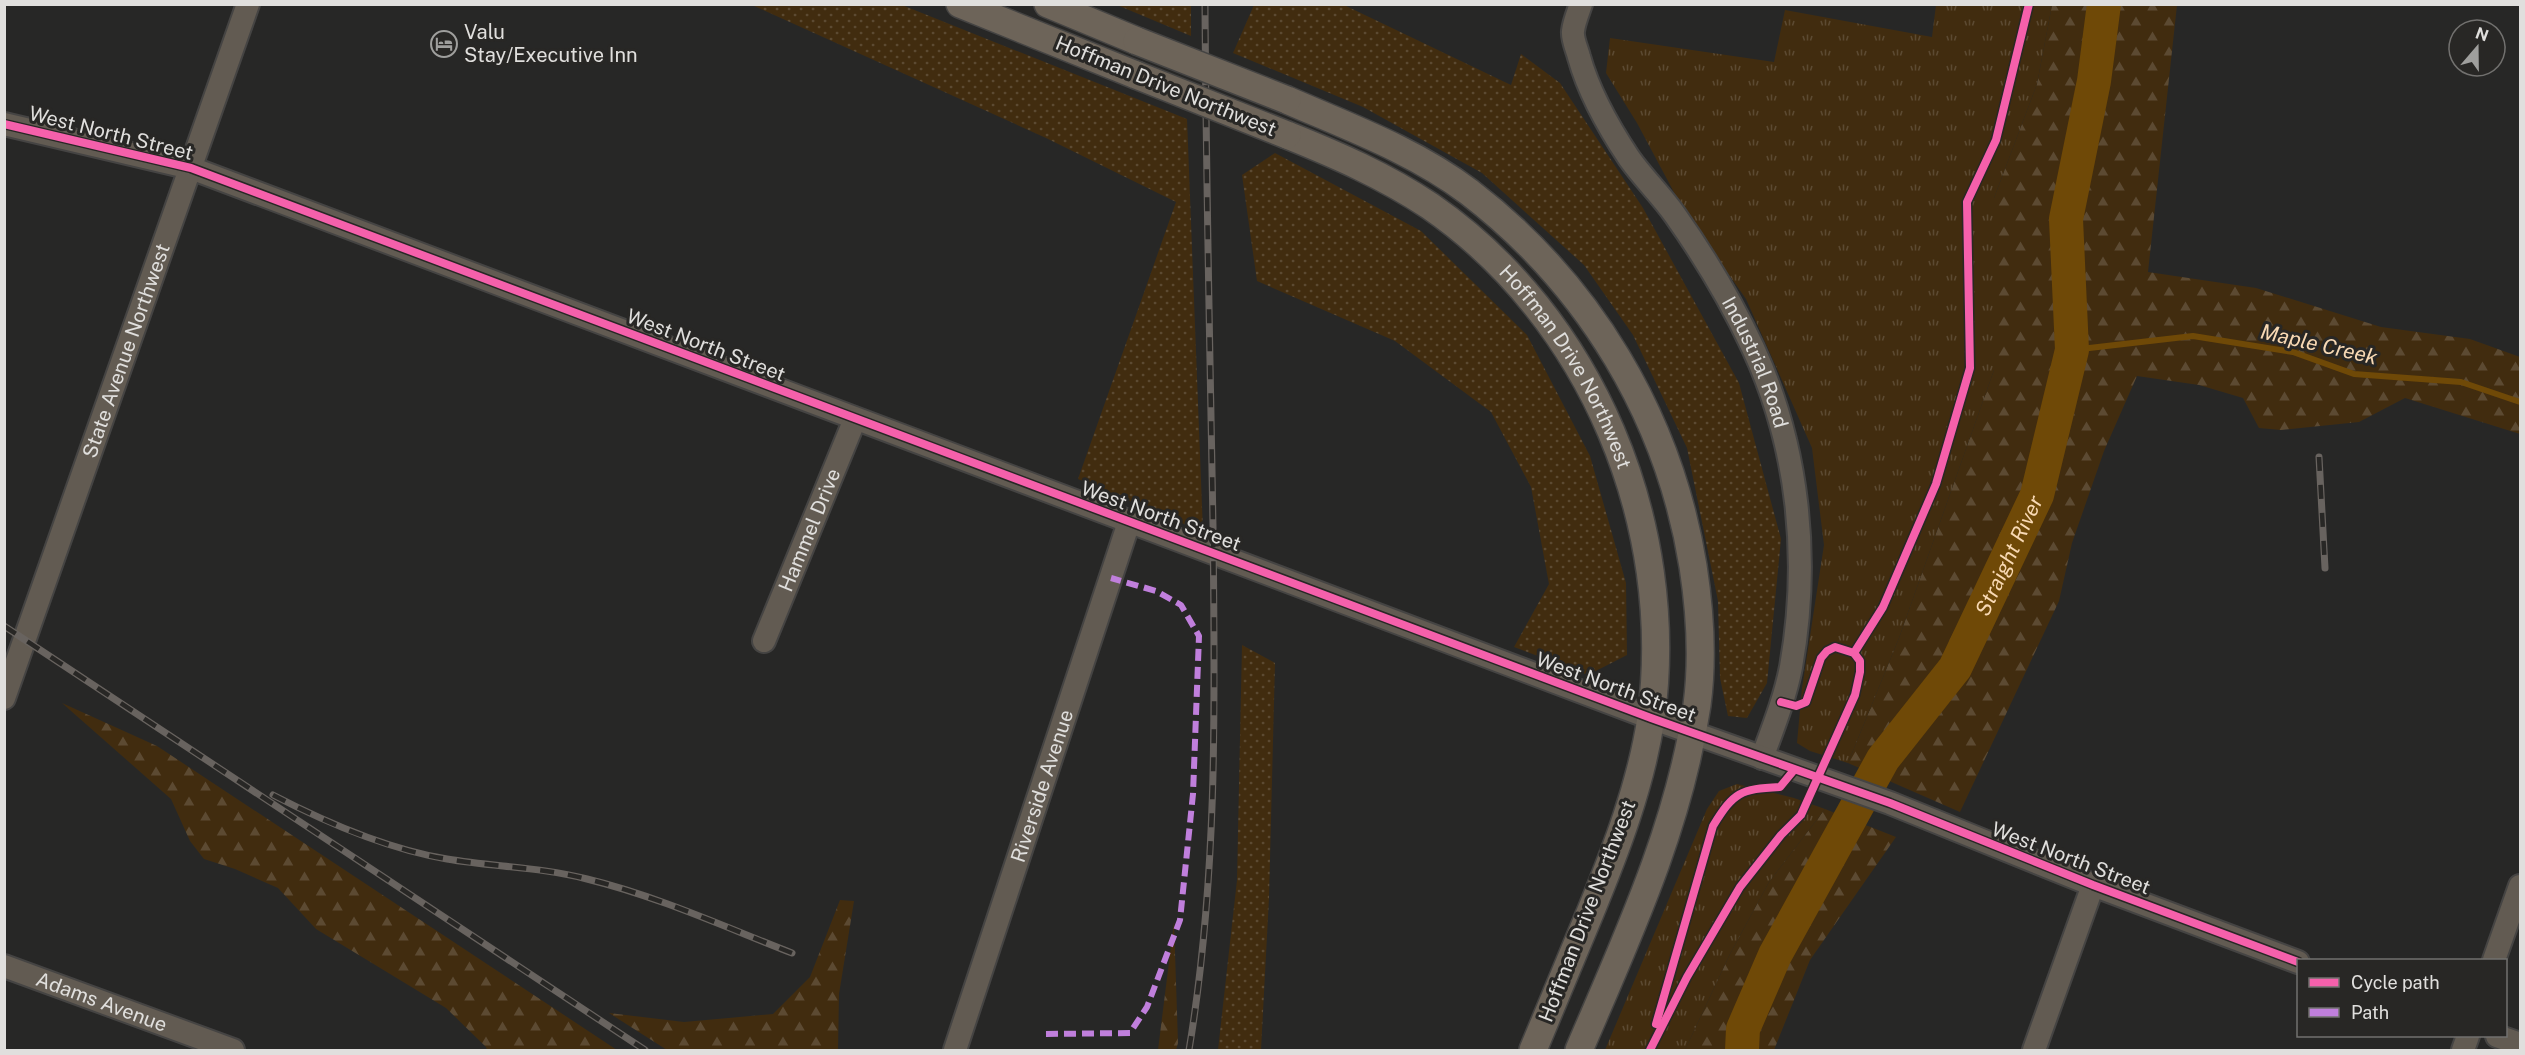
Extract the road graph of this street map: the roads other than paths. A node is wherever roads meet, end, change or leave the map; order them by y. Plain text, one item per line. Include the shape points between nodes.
1 (248, 4) edge
2 (960, 4) edge
3 (1048, 4) edge
4 (1581, 4) edge
5 (4, 124) edge
6 (191, 168) junction
7 (855, 418) junction
8 (1129, 522) junction
9 (764, 641) dead end
10 (4, 698) edge
11 (1651, 718) junction
12 (1692, 733) junction
13 (1762, 758) junction
14 (2094, 885) junction
15 (2520, 886) edge
16 (2494, 959) edge
17 (2297, 962) edge
18 (4, 966) edge
19 (2502, 1037) edge
20 (2520, 1044) edge
21 (233, 1050) edge
22 (955, 1050) edge
23 (1533, 1050) edge
24 (1579, 1050) edge
25 (2034, 1050) edge

1 - 6 street, State Avenue Northwest
2 - 11 main road, Hoffman Drive Northwest, bridge via 1377,174 1431,207 1508,273 1539,309 1573,360 1612,431 1640,519 1651,571 1656,623
3 - 12 main road, Hoffman Drive Northwest, bridge via 1287,100 1429,166 1467,191 1535,250 1563,281 1600,329 1631,379 1657,435 1683,513 1699,629
4 - 13 street, Industrial Road via 1573,33 1599,107 1630,159 1706,260 1735,312 1754,349 1784,439 1794,484 1802,573 1791,668
5 - 6 street, West North Street
6 - 7 street, West North Street
6 - 10 street, State Avenue Northwest
7 - 8 street, West North Street
7 - 9 street, Hammel Drive
8 - 11 street, West North Street
8 - 22 street, Riverside Avenue
11 - 12 street, West North Street
11 - 23 main road, Hoffman Drive Northwest via 1615,850
12 - 13 street, West North Street
12 - 24 main road, Hoffman Drive Northwest via 1667,835
13 - 14 street, West North Street via 1890,802
14 - 17 street, West North Street
14 - 25 street
15 - 16 street
18 - 21 street, Adams Avenue
19 - 20 street

